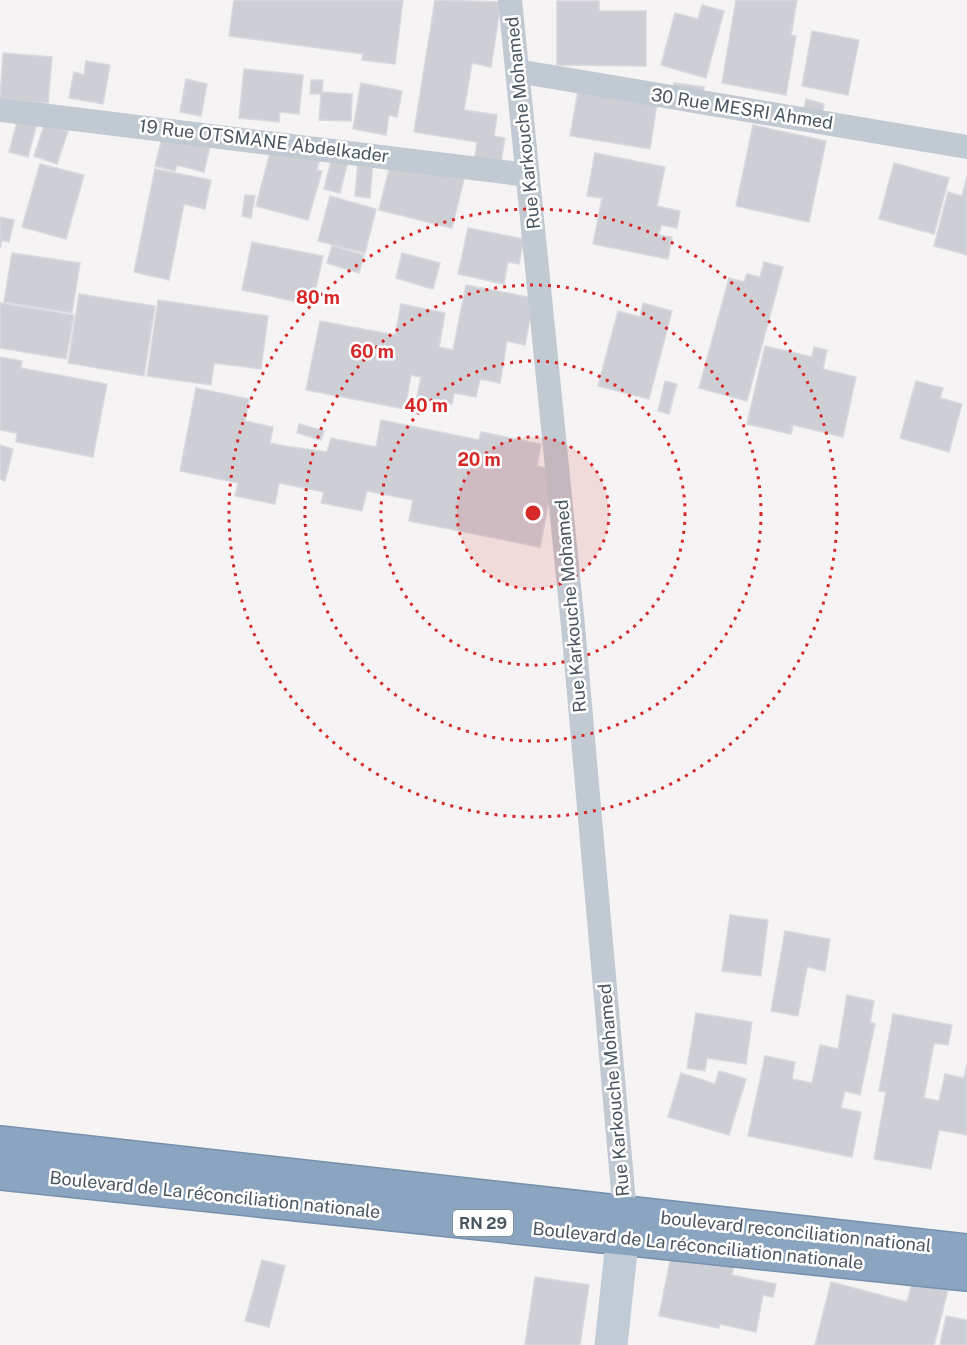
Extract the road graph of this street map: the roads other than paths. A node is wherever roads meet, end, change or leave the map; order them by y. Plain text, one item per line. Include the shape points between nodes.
1 (510, 0) edge
2 (517, 71) junction
3 (0, 110) edge
4 (967, 147) edge
5 (528, 175) junction
6 (0, 1143) edge
7 (0, 1173) edge
8 (624, 1226) junction
9 (967, 1251) edge
10 (967, 1274) edge
11 (611, 1345) edge

1 - 2 street, Rue Karkouche Mohamed
2 - 4 street, 30 Rue MESRI Ahmed
2 - 5 street, Rue Karkouche Mohamed
3 - 5 street, 19 Rue OTSMANE Abdelkader
5 - 8 street, Rue Karkouche Mohamed via 573,626
6 - 8 highway, Boulevard de La réconciliation nationale / RN 29
7 - 8 highway, Boulevard de La réconciliation nationale / RN 29
8 - 9 highway, boulevard reconciliation national / RN 29
8 - 10 highway, Boulevard de La réconciliation nationale / RN 29
8 - 11 street

